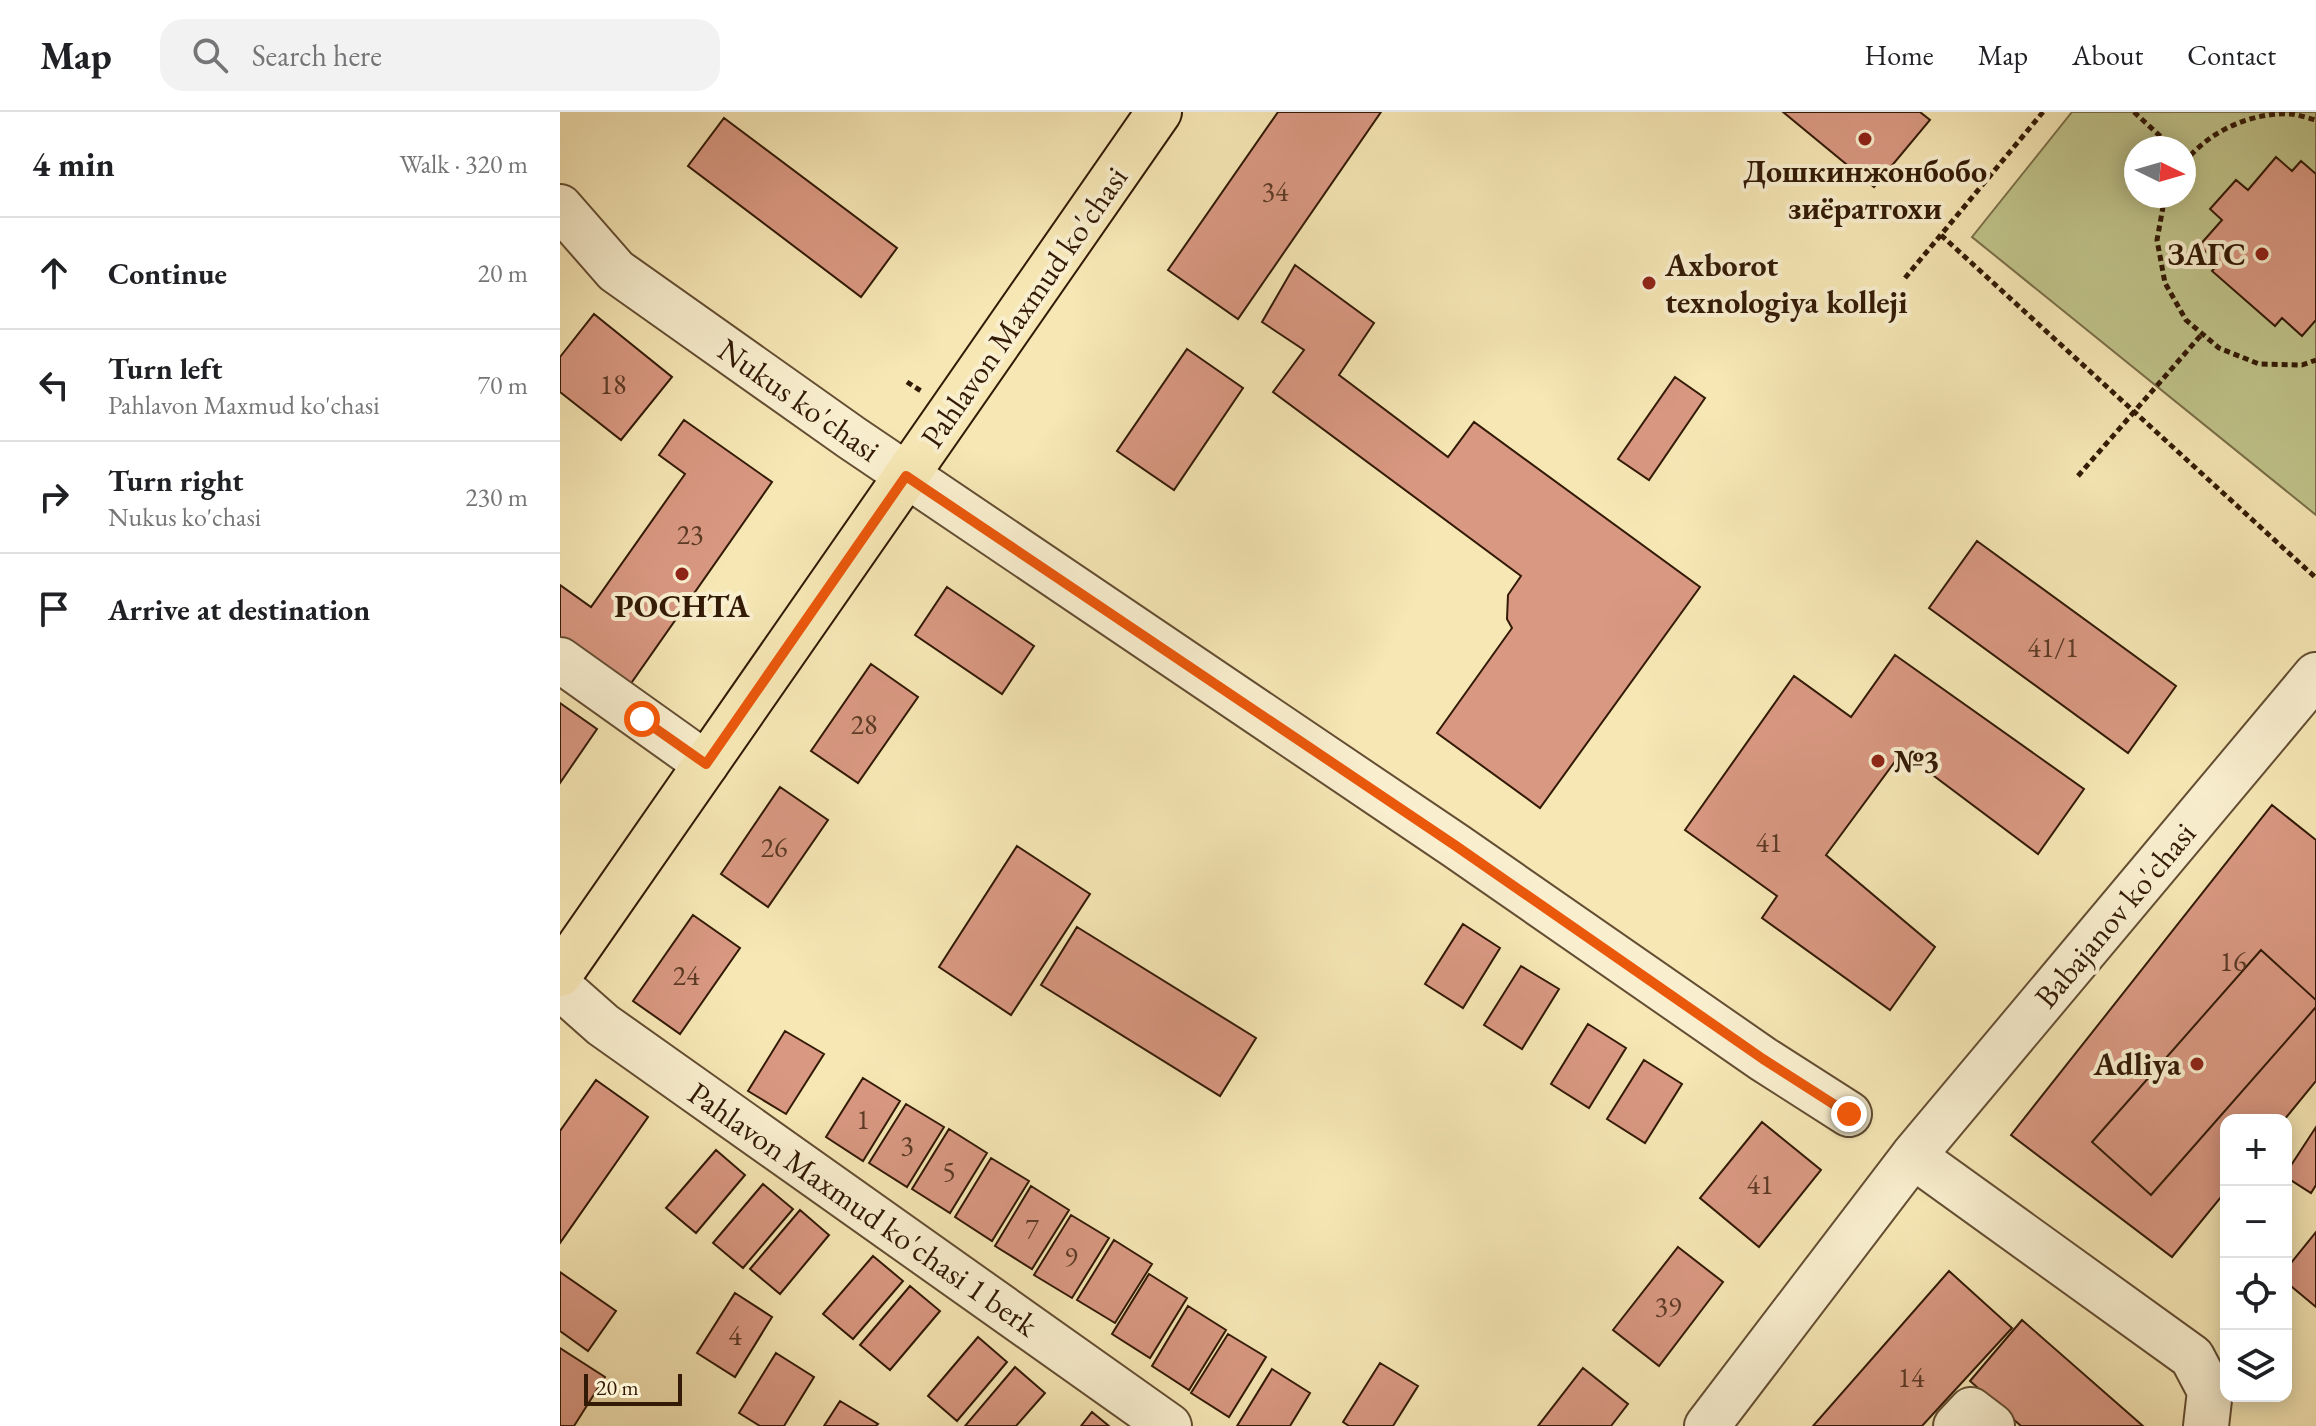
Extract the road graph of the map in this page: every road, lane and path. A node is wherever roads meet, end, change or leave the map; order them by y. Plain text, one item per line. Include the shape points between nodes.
1 (1159, 112) edge
2 (2043, 112) edge
3 (2134, 112) edge
4 (2316, 120) edge
5 (2160, 136) edge
6 (2196, 150) edge
7 (560, 207) edge
8 (2163, 208) edge
9 (1941, 235) junction
10 (1905, 278) dead end
11 (2202, 334) junction
12 (2316, 360) edge
13 (2134, 412) junction
14 (906, 476) junction
15 (2078, 476) dead end
16 (2316, 578) edge
17 (560, 660) edge
18 (2316, 675) edge
19 (706, 764) junction
20 (560, 974) edge
21 (560, 987) edge
22 (1849, 1114) dead end
23 (1913, 1156) junction
24 (1169, 1426) edge
25 (1707, 1426) edge
26 (1956, 1426) edge
27 (1992, 1426) edge
28 (2206, 1426) edge

1 - 14 main road, Pahlavon Maxmud ko'chasi
2 - 9 path
3 - 5 path
4 - 6 path via 2292,114 2252,118 2216,133
7 - 14 street, Nukus ko'chasi via 616,271
8 - 11 path via 2157,240 2165,283 2186,320
9 - 10 path
9 - 13 path
11 - 12 path via 2219,348 2259,364 2302,365
11 - 13 path
13 - 15 path
13 - 16 path
14 - 19 main road, Pahlavon Maxmud ko'chasi
14 - 22 street, Nukus ko'chasi
17 - 19 street
18 - 23 street, Babajanov ko'chasi
19 - 20 main road, Pahlavon Maxmud ko'chasi
21 - 24 street, Pahlavon Maxmud ko'chasi 1 berk via 603,1025
23 - 25 street, Babajanov ko'chasi
23 - 28 street via 2192,1357 2210,1391
26 - 27 street via 1971,1410

